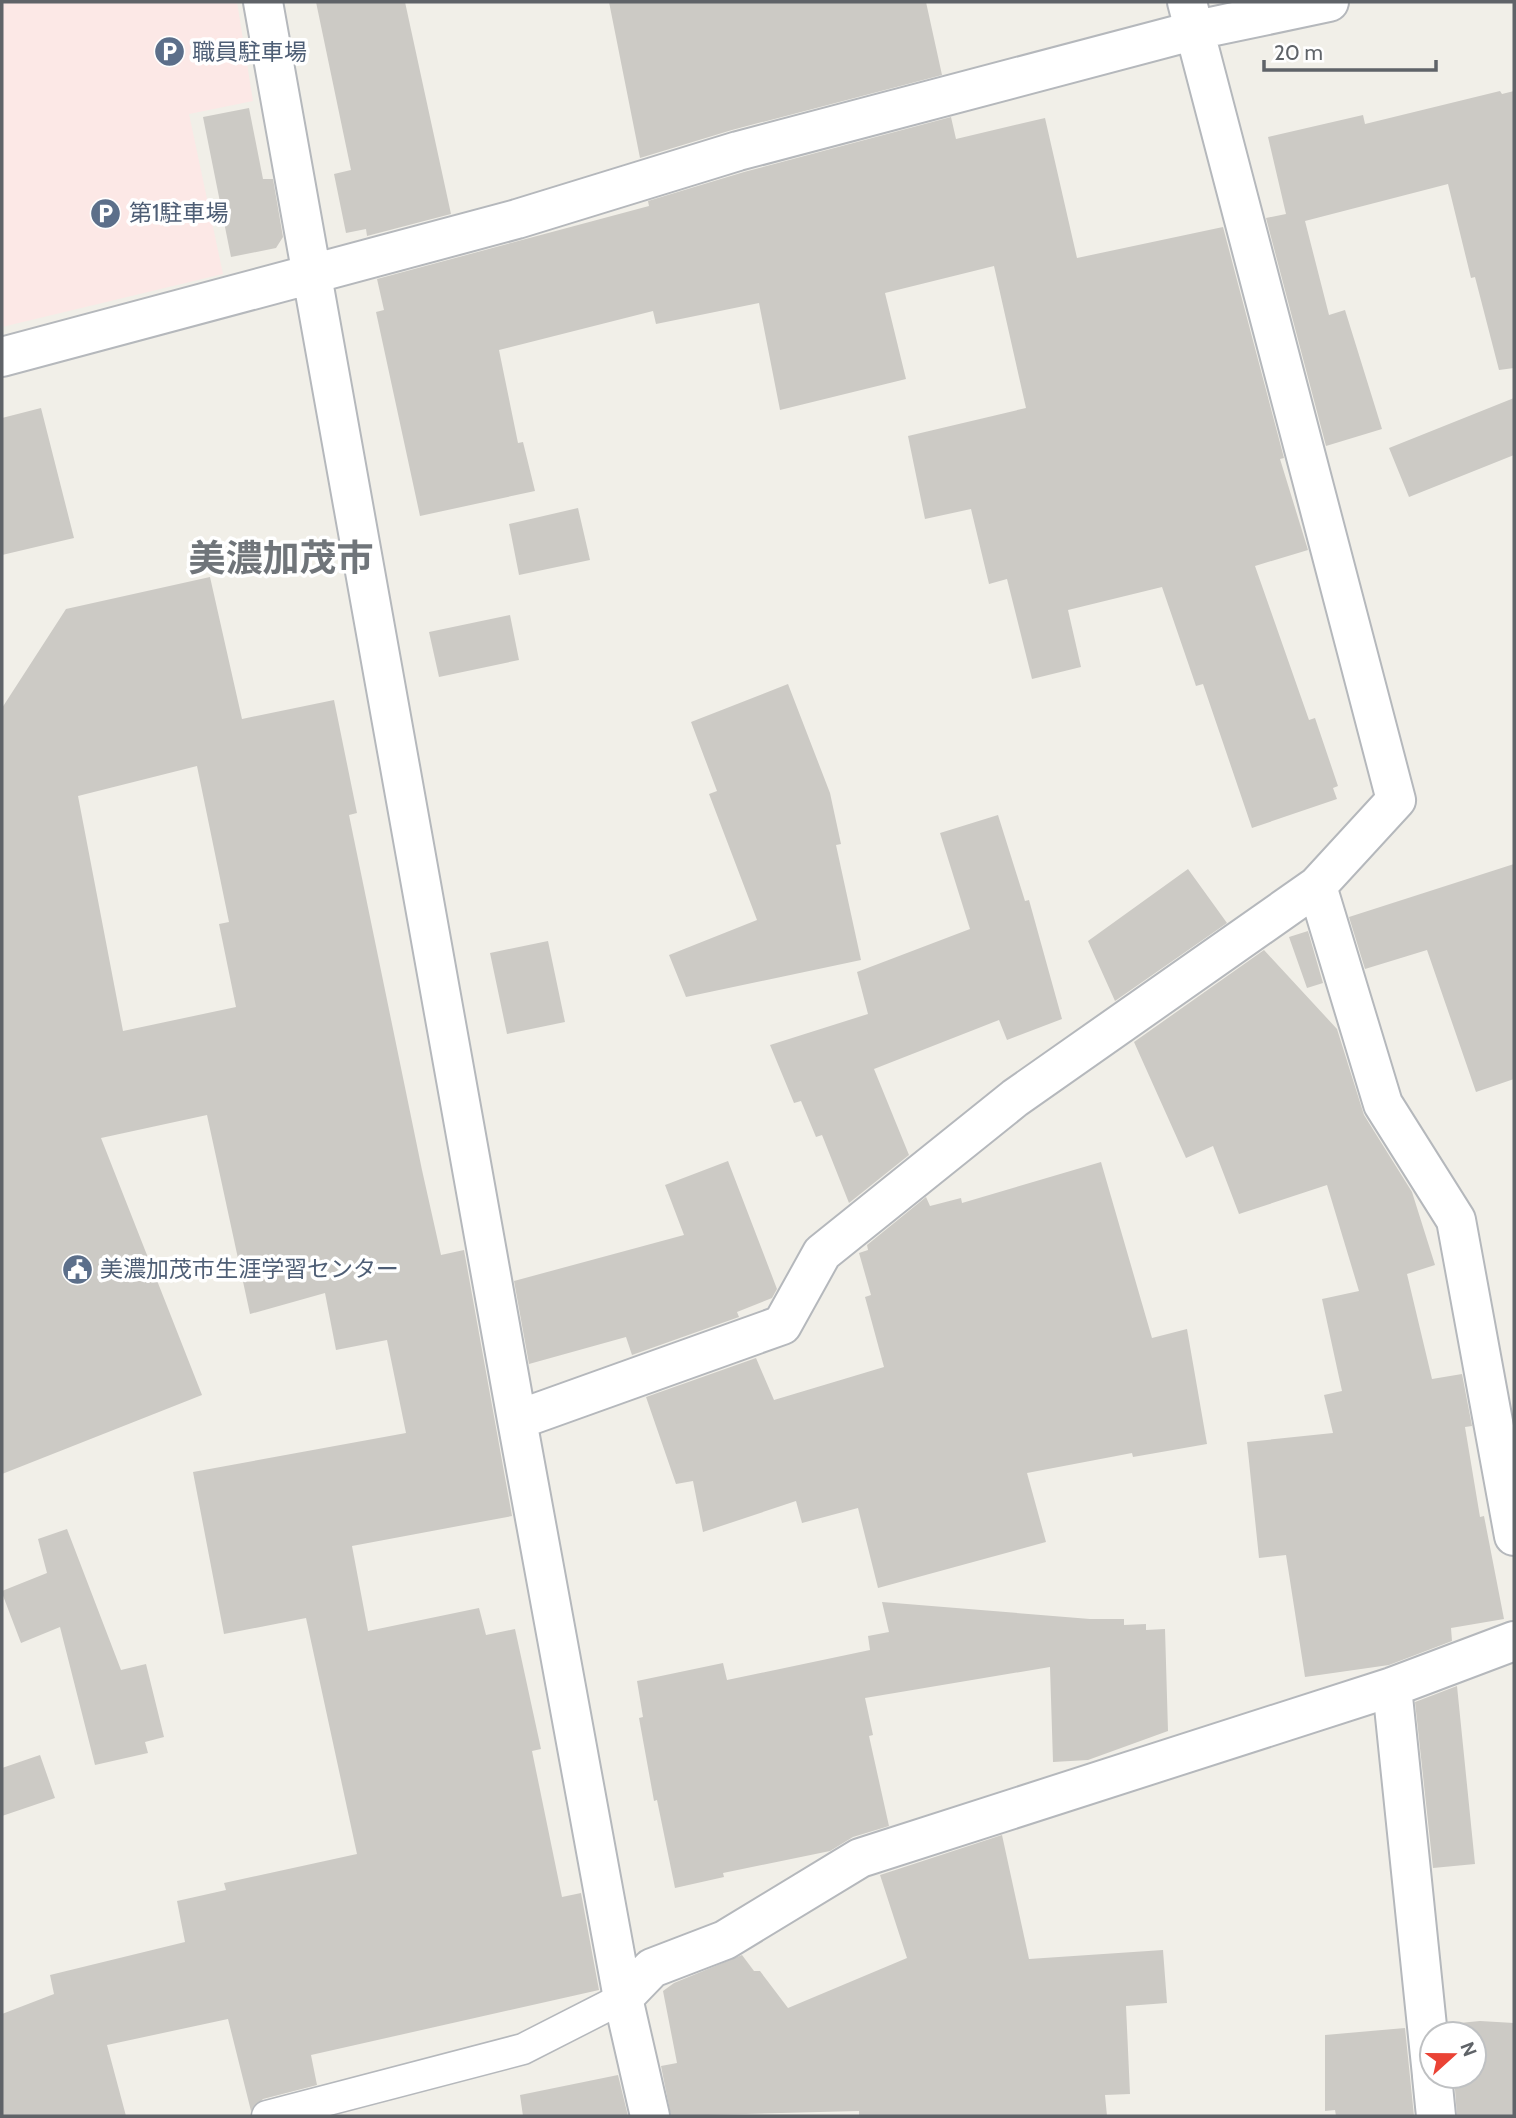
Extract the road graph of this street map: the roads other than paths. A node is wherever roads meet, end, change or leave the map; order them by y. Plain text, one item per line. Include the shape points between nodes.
1 (263, 2) edge
2 (1329, 2) edge
3 (1192, 16) edge
4 (311, 274) junction
5 (2, 357) edge
6 (1317, 886) junction
7 (517, 1420) junction
8 (1514, 1536) edge
9 (1514, 1641) edge
10 (1392, 1687) junction
11 (623, 1997) junction
12 (1426, 2020) edge
13 (1433, 2090) edge
14 (267, 2116) edge
15 (650, 2116) edge
16 (1436, 2116) edge

1 - 4 street
2 - 3 street
3 - 4 street via 517,219
3 - 6 street via 1396,800
4 - 5 street
4 - 7 street
6 - 7 street via 1015,1098 822,1253 782,1325
6 - 8 street via 1382,1104 1456,1220
7 - 11 street
9 - 10 street
10 - 11 street via 860,1858 725,1940 652,1968
10 - 12 street
11 - 14 lane via 523,2049
11 - 15 street
13 - 16 street

